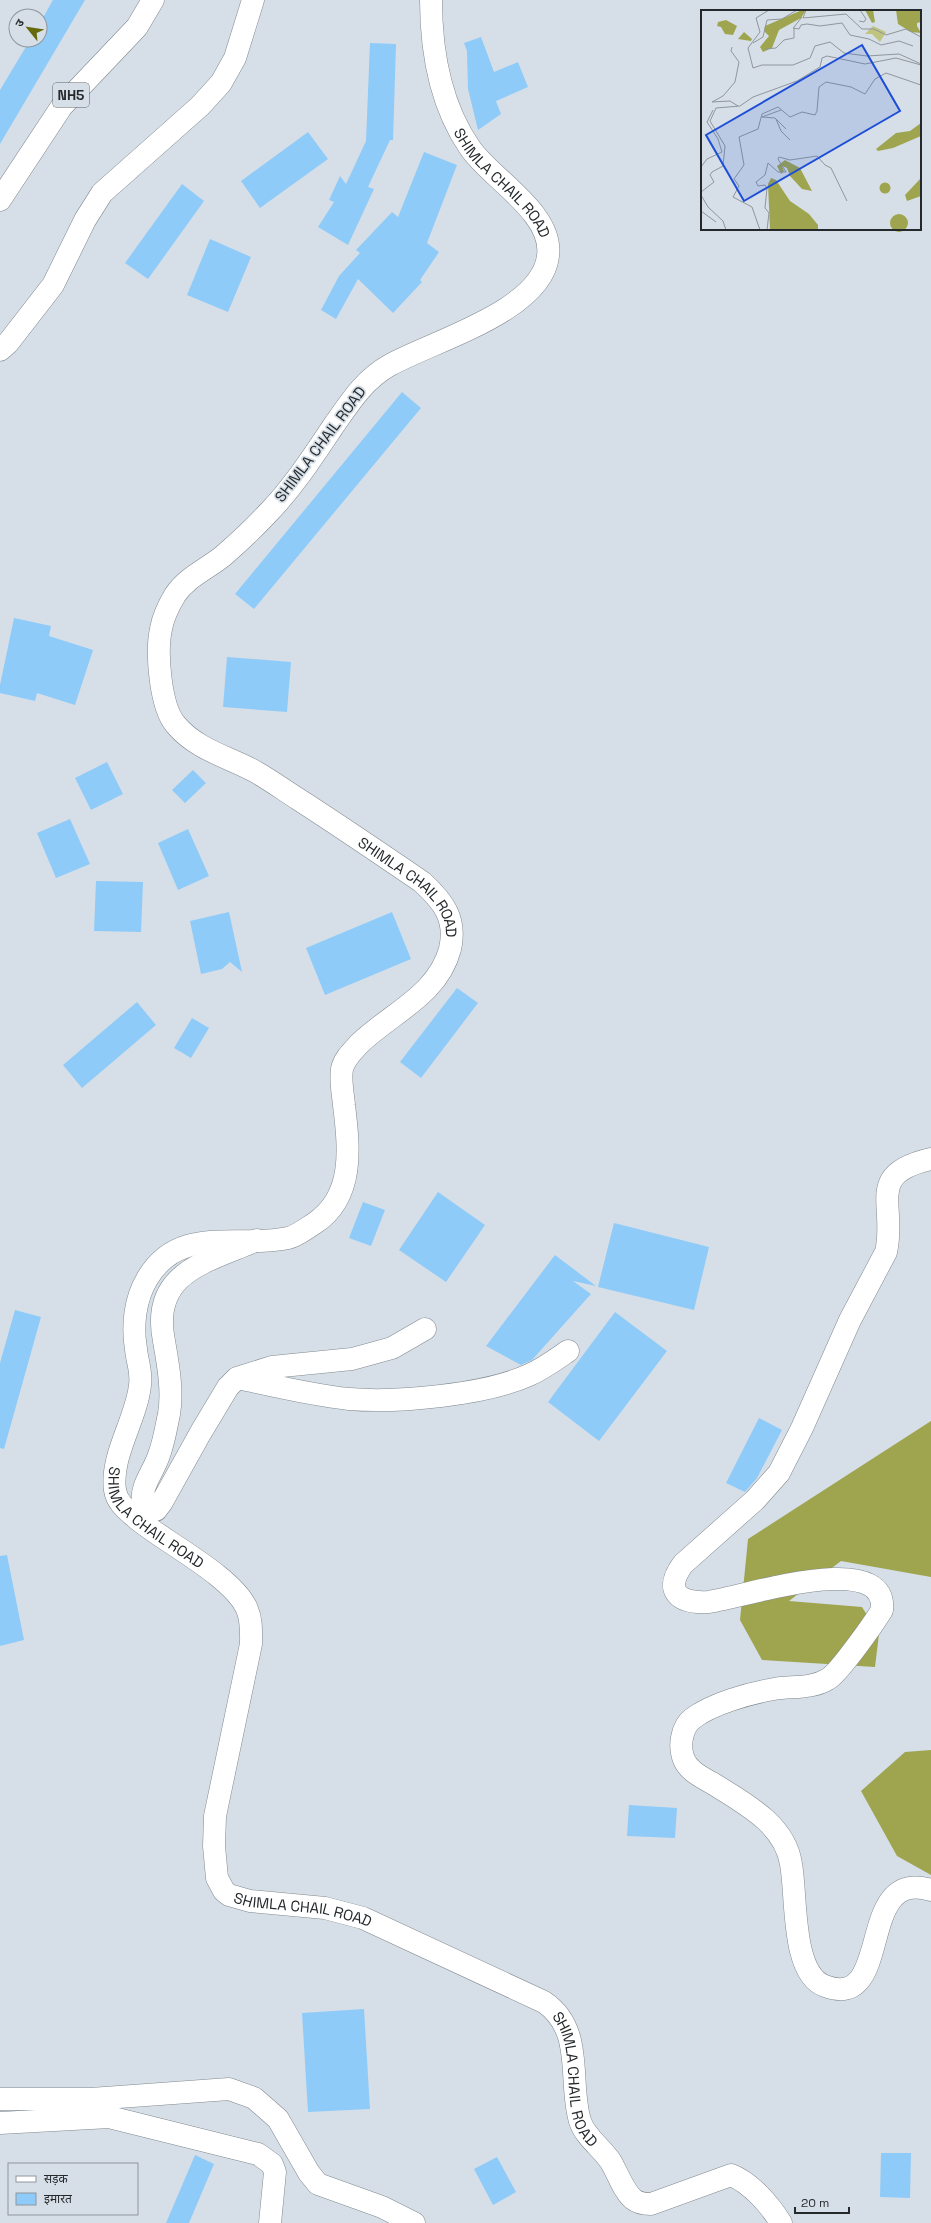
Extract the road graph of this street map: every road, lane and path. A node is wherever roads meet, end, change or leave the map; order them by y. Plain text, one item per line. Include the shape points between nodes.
1 (153, 0) edge
2 (253, 0) edge
3 (430, 0) edge
4 (0, 200) edge
5 (0, 350) edge
6 (931, 1159) edge
7 (257, 1240) junction
8 (425, 1329) dead end
9 (568, 1351) dead end
10 (237, 1378) junction
11 (931, 1890) edge
12 (0, 2099) edge
13 (0, 2123) edge
14 (270, 2223) edge
15 (414, 2223) edge
16 (780, 2223) edge

1 - 4 main road, NH5 via 137,27 62,106
2 - 5 main road via 235,58 221,83 200,106 102,193 85,220 53,286
3 - 7 main road, SHIMLA CHAIL ROAD via 432,44 452,116 471,150 516,194 540,223 548,240 549,255 544,270 532,289 506,310 388,366 370,378 357,392 288,492 221,558 192,577 176,593 160,631 160,666 166,706 172,720 182,731 211,752 255,771 422,882 445,905 451,918 452,937 449,953 438,976 423,994 368,1036 345,1060 342,1071 348,1163 344,1188 335,1204 327,1214 291,1238
6 - 11 main road via 896,1174 888,1186 889,1241 886,1252 850,1320 779,1473 755,1500 683,1564 676,1574 674,1587 677,1595 683,1600 708,1602 802,1581 863,1582 876,1589 880,1595 882,1610 831,1678 814,1685 755,1693 708,1710 691,1720 683,1731 683,1757 695,1773 754,1809 768,1821 784,1844 790,1857 794,1883 799,1948 804,1965 811,1976 824,1986 848,1989 856,1985 868,1967 878,1926 890,1901 910,1888
7 - 10 main road via 196,1266 172,1286 166,1296 162,1310 162,1330 170,1389 170,1409 159,1456 143,1490 143,1503 150,1511 156,1510 162,1502 228,1387
7 - 16 main road, SHIMLA CHAIL ROAD via 182,1246 170,1252 147,1278 139,1296 134,1329 141,1382 115,1479 118,1502 143,1524 202,1564 241,1598 252,1626 251,1644 215,1816 214,1846 220,1886 229,1895 239,1899 325,1908 363,1918 544,2002 559,2017 573,2050 578,2108 583,2128 604,2153 634,2200 651,2204 731,2175 744,2181
8 - 10 main road via 392,1348 352,1358 272,1367
9 - 10 main road via 553,1362 521,1378 473,1392 410,1398 348,1398
12 - 15 main road via 91,2100 229,2089 254,2098 278,2119 318,2184 388,2209
13 - 14 main road via 109,2117 258,2154 272,2164 275,2172

